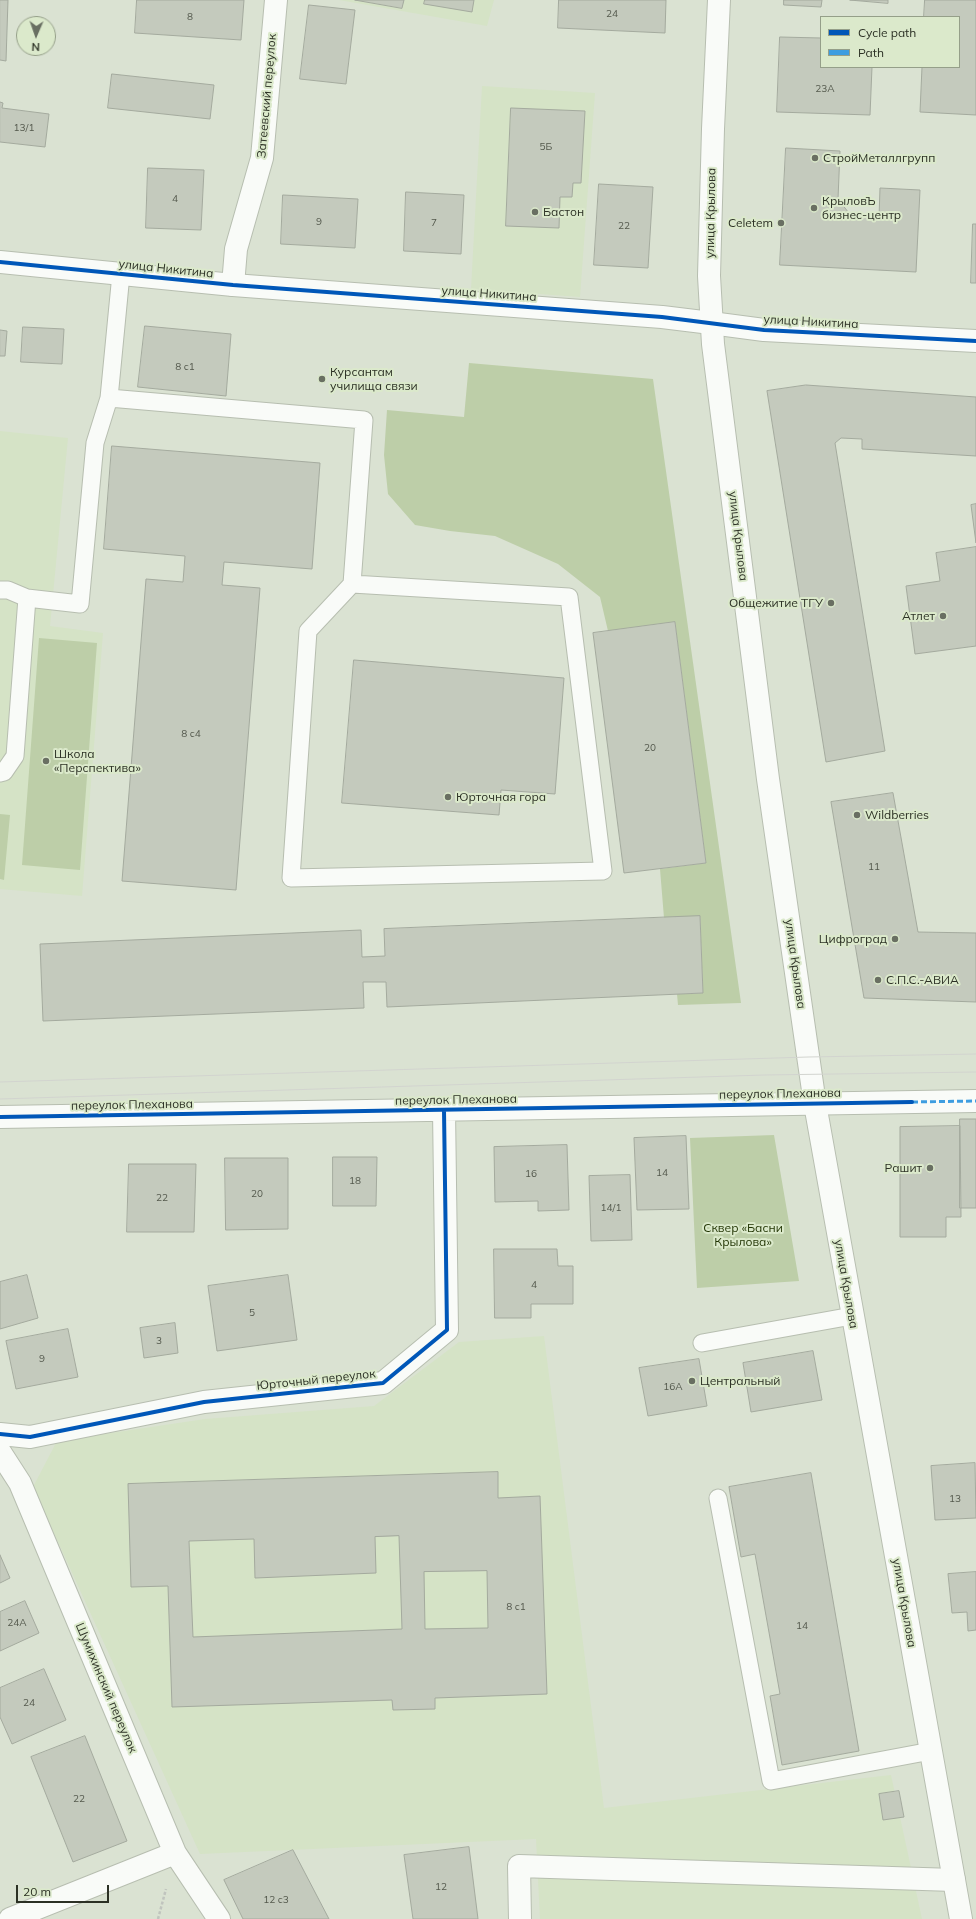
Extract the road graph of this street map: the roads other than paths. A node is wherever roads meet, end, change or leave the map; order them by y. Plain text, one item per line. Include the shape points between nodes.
1 (276, 0) edge
2 (719, 0) edge
3 (0, 262) edge
4 (121, 274) junction
5 (233, 285) junction
6 (711, 323) junction
7 (976, 341) edge
8 (109, 398) junction
9 (352, 584) junction
10 (0, 590) edge
11 (27, 598) junction
12 (0, 773) edge
13 (976, 1100) edge
14 (814, 1104) junction
15 (444, 1110) junction
16 (0, 1117) edge
17 (852, 1316) junction
18 (702, 1343) dead end
19 (0, 1434) edge
20 (0, 1452) edge
21 (718, 1498) dead end
22 (931, 1751) junction
23 (175, 1853) junction
24 (954, 1880) junction
25 (10, 1919) edge
26 (218, 1919) edge
27 (520, 1919) edge
28 (961, 1919) edge

1 - 5 street, Затеевский переулок via 262,158 236,249
2 - 6 street, улица Крылова via 709,276
3 - 4 street, улица Никитина
4 - 5 street, улица Никитина
4 - 8 lane
5 - 6 street, улица Никитина via 662,317
6 - 7 street, улица Никитина via 764,330
6 - 14 street, улица Крылова via 768,779
8 - 9 lane via 364,420
8 - 11 lane via 95,443 80,604
9 - 9 lane via 308,631 291,878 603,871 569,597
10 - 11 lane via 8,590
11 - 12 lane via 15,756 4,772
13 - 14 street, переулок Плеханова
14 - 15 street, переулок Плеханова
14 - 17 street, улица Крылова
15 - 16 street, переулок Плеханова
15 - 19 street, Юрточный переулок via 446,1330 383,1383 204,1402 30,1437
17 - 18 lane
17 - 22 street, улица Крылова
20 - 23 street, Шумихинский переулок via 20,1483
21 - 22 lane via 771,1781
22 - 24 street, улица Крылова
23 - 25 street
23 - 26 street, Шумихинский переулок
24 - 27 street via 519,1866
24 - 28 street, улица Крылова

